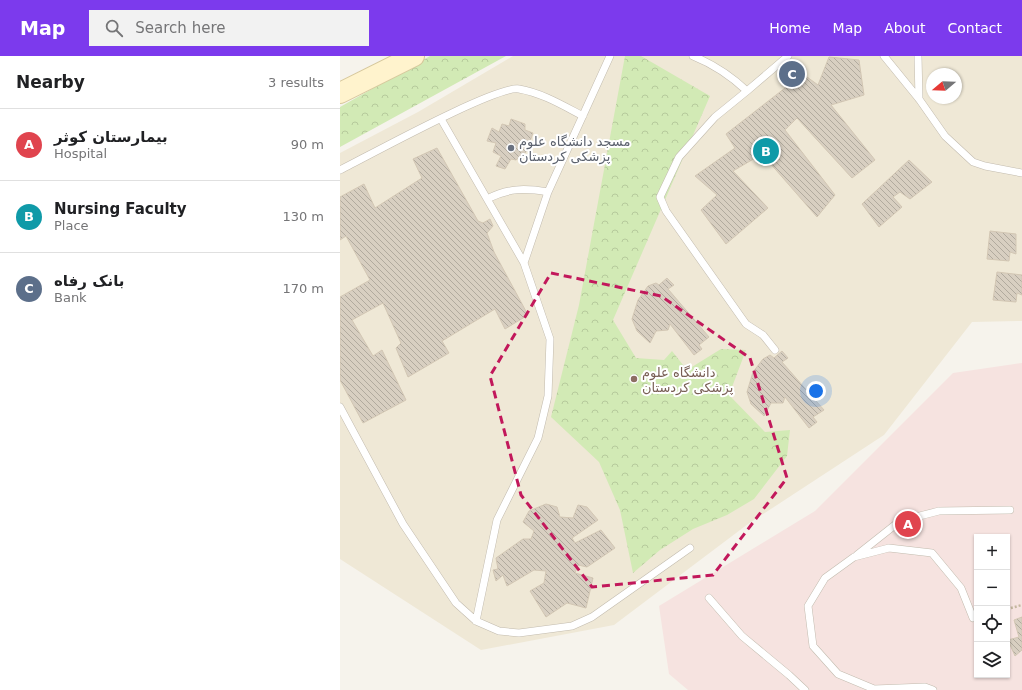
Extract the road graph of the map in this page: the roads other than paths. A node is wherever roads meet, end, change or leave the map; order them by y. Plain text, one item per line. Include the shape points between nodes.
1 (414, 56) edge
2 (610, 56) edge
3 (693, 56) edge
4 (788, 56) edge
5 (884, 56) edge
6 (918, 56) edge
7 (747, 91) junction
8 (340, 93) edge
9 (919, 99) junction
10 (583, 116) junction
11 (441, 119) junction
12 (340, 170) edge
13 (1022, 173) edge
14 (548, 192) junction
15 (487, 199) junction
16 (524, 263) junction
17 (775, 350) dead end
18 (340, 407) edge
19 (1010, 510) dead end
20 (690, 548) dead end
21 (854, 557) junction
22 (709, 598) dead end
23 (973, 618) dead end
24 (476, 621) junction
25 (805, 690) edge
26 (933, 690) edge

1 - 8 main road
2 - 10 lane
3 - 7 lane via 734,78
4 - 7 lane
5 - 9 lane
6 - 9 lane
7 - 17 lane via 715,117 679,157 660,197 666,211 746,324 763,335
9 - 13 lane via 945,136 973,162
10 - 11 lane via 551,99 517,88 486,97
10 - 14 lane
11 - 12 lane
11 - 15 lane
14 - 15 lane via 513,189
14 - 16 lane
15 - 16 lane
16 - 24 lane via 550,339 548,396 538,438 497,520
18 - 24 lane via 403,524 456,603
19 - 21 lane via 939,511 900,521
20 - 24 lane via 592,617 572,626 519,633 499,631
21 - 23 lane via 889,548 932,553 961,588
21 - 26 lane via 825,578 808,606 813,646 838,674 874,689 925,687
22 - 25 lane via 742,636

